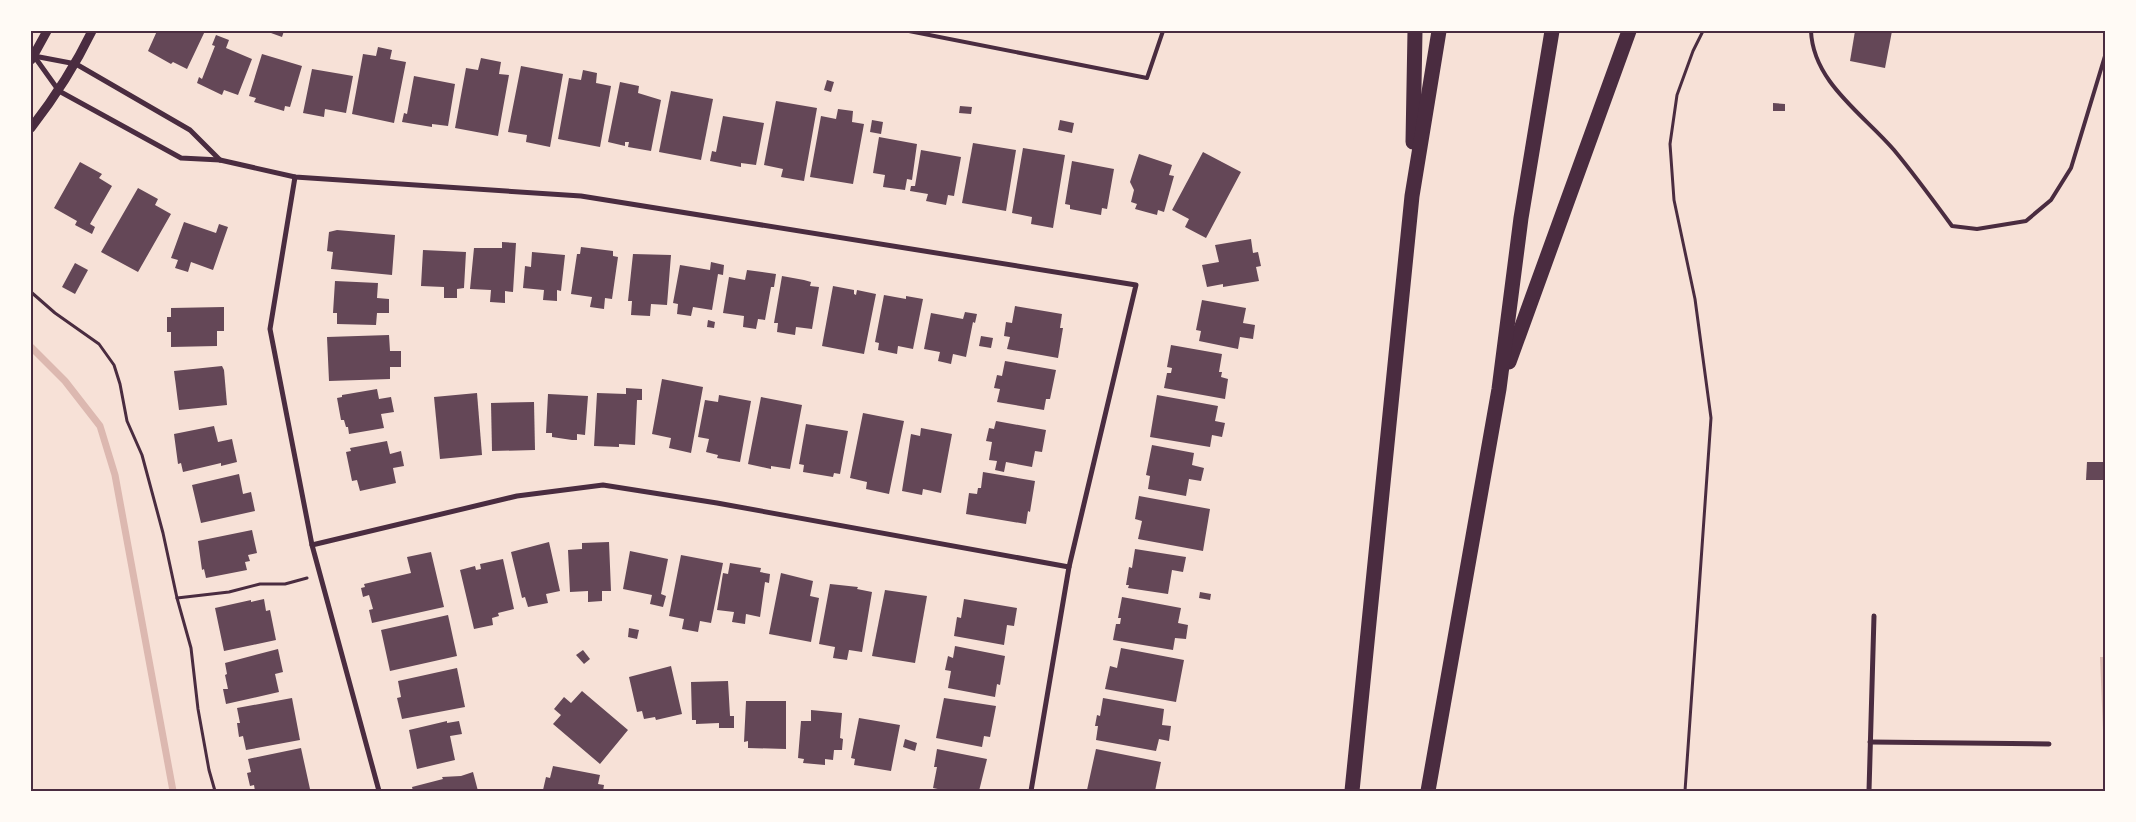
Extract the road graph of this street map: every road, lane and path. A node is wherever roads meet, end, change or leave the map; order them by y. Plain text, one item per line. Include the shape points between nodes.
1 (47, 31) edge
2 (92, 31) edge
3 (911, 31) edge
4 (1163, 31) edge
5 (1415, 31) edge
6 (1439, 31) edge
7 (1552, 31) edge
8 (1629, 31) edge
9 (1703, 31) edge
10 (1811, 31) edge
11 (2105, 56) edge
12 (32, 57) edge
13 (76, 64) junction
14 (60, 91) junction
15 (31, 128) edge
16 (220, 160) junction
17 (295, 177) junction
18 (1412, 196) junction
19 (31, 292) edge
20 (1500, 389) junction
21 (312, 546) junction
22 (1069, 567) junction
23 (320, 574) junction
24 (177, 598) junction
25 (1874, 616) dead end
26 (1870, 742) junction
27 (2049, 744) dead end
28 (215, 791) edge
29 (379, 791) edge
30 (1031, 791) edge
31 (1352, 791) edge
32 (1428, 791) edge
33 (1685, 791) edge
34 (1869, 791) edge

1 - 12 street
2 - 13 street
3 - 4 lane via 1147,78
5 - 18 highway
6 - 18 highway
7 - 20 highway via 1521,218
8 - 20 highway
9 - 33 path via 1677,95 1670,144 1674,200 1695,299 1712,418
10 - 11 lane via 1811,45 1826,79 1894,150 1952,226 1977,229 2026,221 2051,200 2071,168
12 - 13 street
12 - 14 street
13 - 14 street
13 - 16 street via 190,130
14 - 15 street
14 - 16 street via 181,158
16 - 17 street
17 - 21 street via 270,329
17 - 22 street via 581,196 1136,285
18 - 31 highway
19 - 24 path via 99,344 114,365 127,421 142,455
20 - 32 highway
21 - 22 street via 517,496 603,485
21 - 23 street
22 - 30 street
23 - 24 path via 285,584 260,584 229,592
23 - 29 street
24 - 28 path via 191,648 198,709
25 - 26 street
26 - 27 street
26 - 34 street

